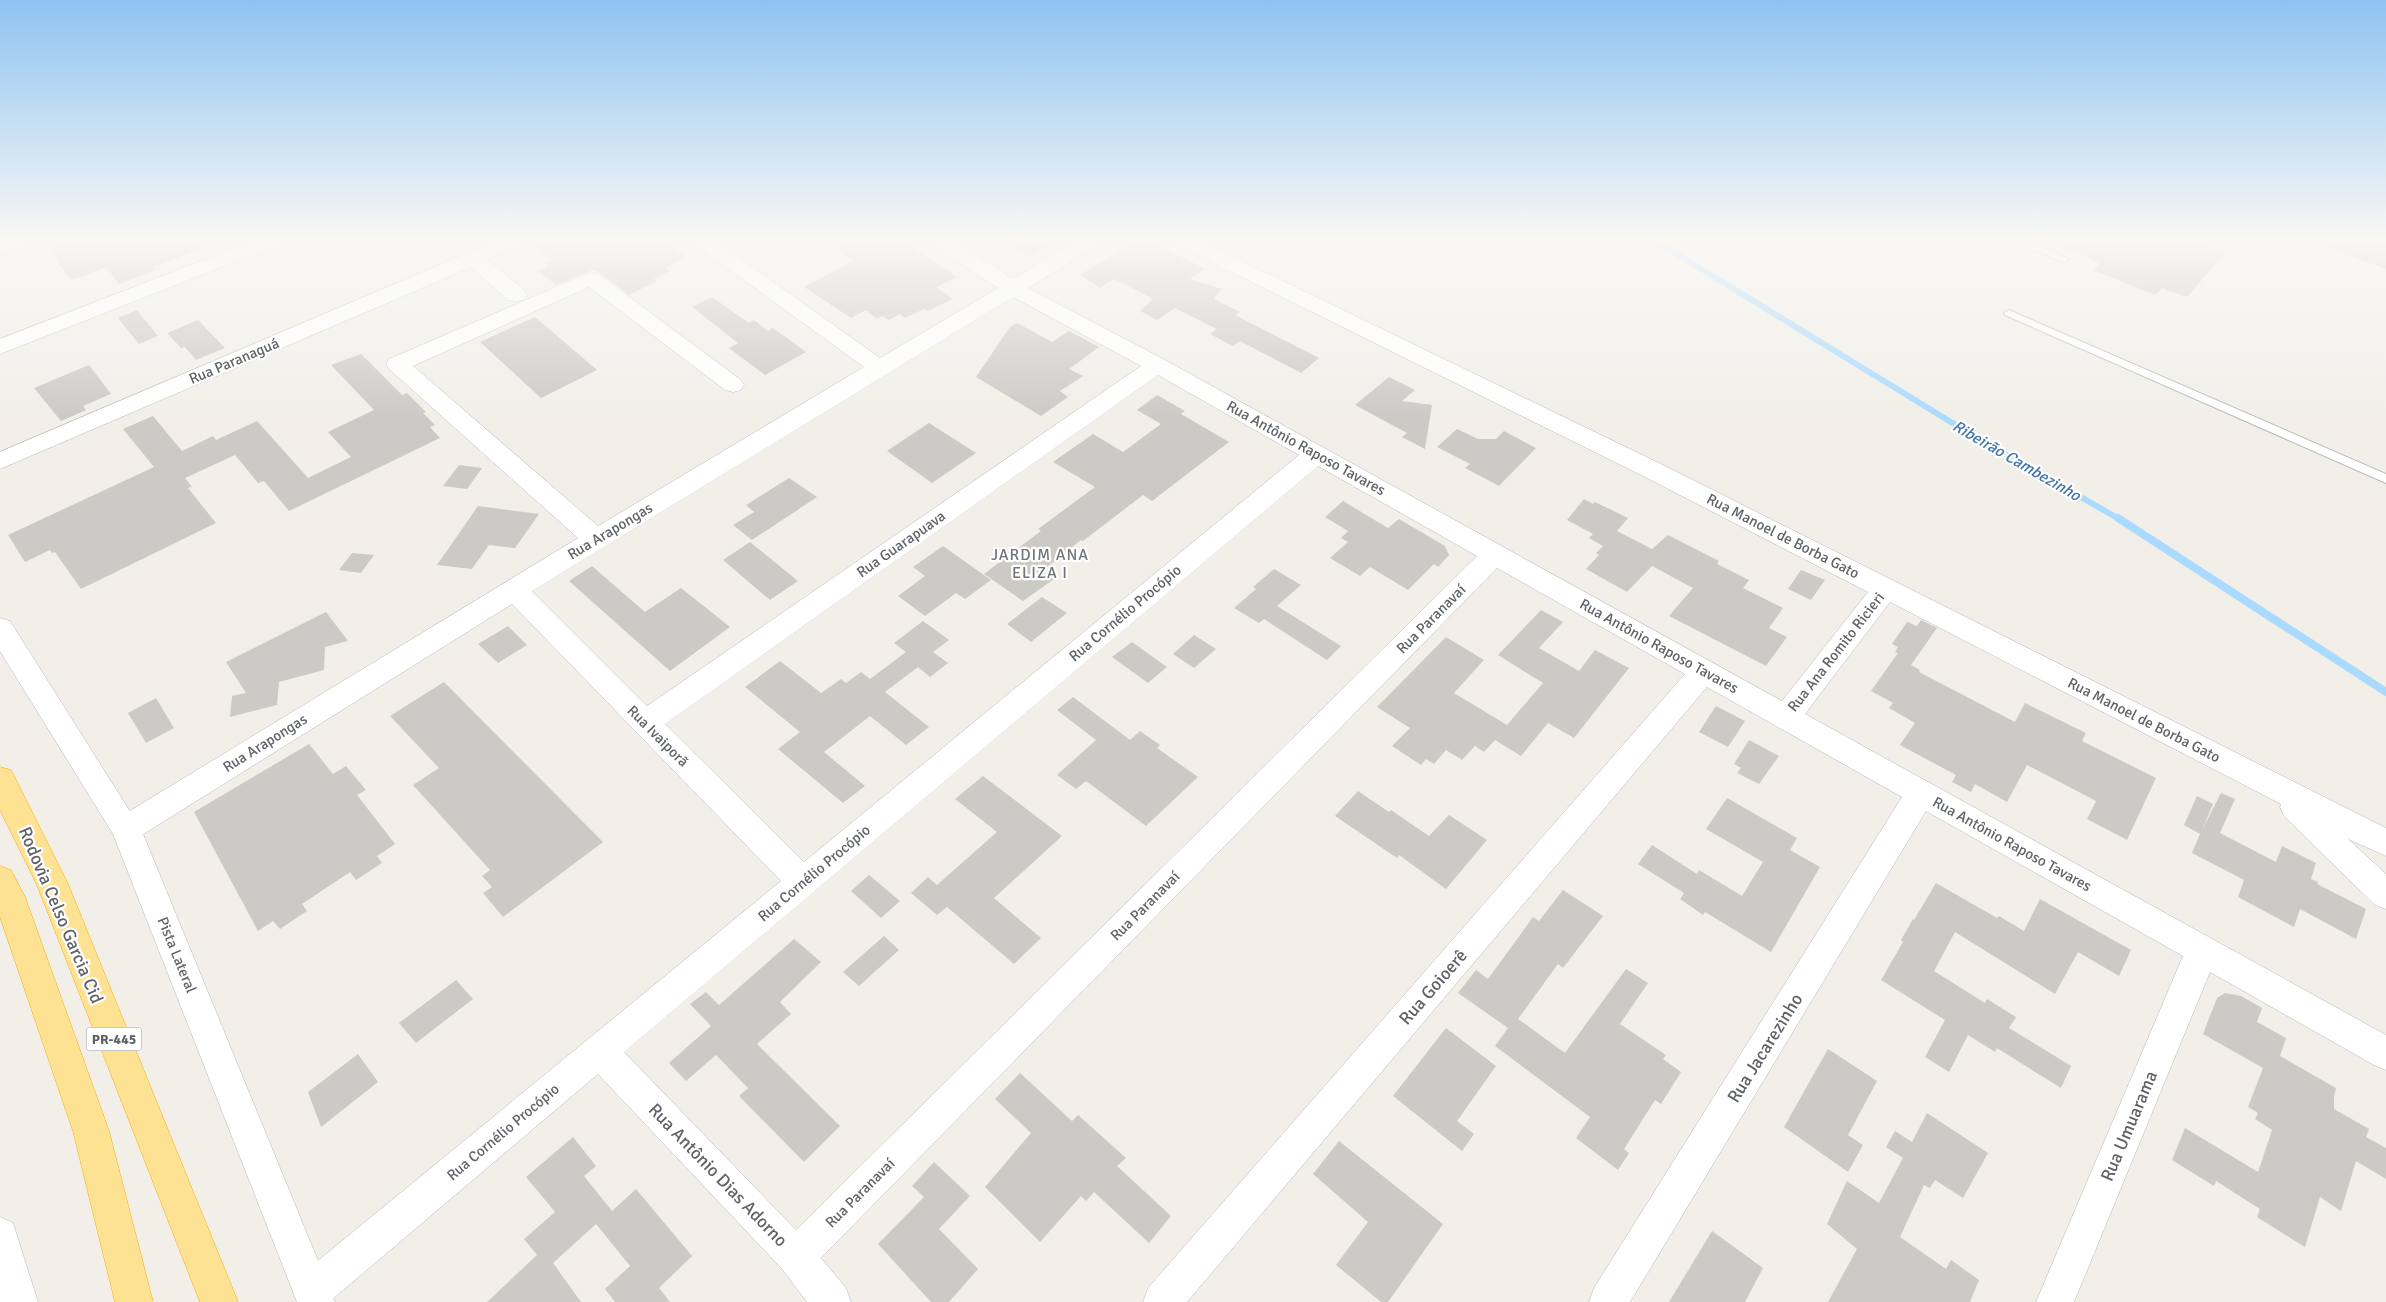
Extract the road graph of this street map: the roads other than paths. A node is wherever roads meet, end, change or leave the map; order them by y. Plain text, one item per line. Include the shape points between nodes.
1 (126, 298) edge
2 (380, 298) edge
3 (546, 298) edge
4 (617, 298) edge
5 (782, 298) edge
6 (999, 298) edge
7 (1030, 298) edge
8 (1299, 298) edge
9 (2009, 313) dead end
10 (0, 347) edge
11 (1157, 365) junction
12 (880, 368) junction
13 (733, 385) dead end
14 (1316, 454) junction
15 (0, 461) edge
16 (2386, 480) edge
17 (596, 540) junction
18 (1495, 554) junction
19 (1886, 588) junction
20 (514, 590) junction
21 (0, 628) edge
22 (1704, 671) junction
23 (1786, 717) junction
24 (644, 723) junction
25 (0, 779) edge
26 (2276, 788) junction
27 (1921, 793) junction
28 (126, 829) junction
29 (2386, 843) edge
30 (0, 880) edge
31 (803, 882) junction
32 (2386, 895) edge
33 (2202, 950) junction
34 (600, 1052) junction
35 (2386, 1053) edge
36 (0, 1236) edge
37 (796, 1257) junction
38 (314, 1296) edge
39 (19, 1302) edge
40 (134, 1302) edge
41 (220, 1302) edge
42 (832, 1302) edge
43 (1162, 1302) edge
44 (1608, 1302) edge
45 (2055, 1302) edge

1 - 10 street
2 - 15 street, Rua Paranaguá
3 - 17 street via 397,364
4 - 13 street
5 - 12 street
6 - 12 street, Rua Arapongas
7 - 11 street, Rua Antônio Raposo Tavares
8 - 19 street, Rua Manoel de Borba Gato
9 - 16 lane
11 - 14 street, Rua Antônio Raposo Tavares
11 - 24 street, Rua Guarapuava
12 - 17 street, Rua Arapongas
14 - 18 street, Rua Antônio Raposo Tavares
14 - 31 street, Rua Cornélio Procópio
17 - 20 street, Rua Arapongas
18 - 22 street, Rua Antônio Raposo Tavares
18 - 37 street, Rua Paranavaí
19 - 23 street, Rua Ana Romito Ricieri
19 - 26 street, Rua Manoel de Borba Gato
20 - 24 street, Rua Ivaiporã
20 - 28 street, Rua Arapongas
21 - 28 street, Pista Lateral
22 - 23 street, Rua Antônio Raposo Tavares
22 - 43 street, Rua Goioerê
23 - 27 street, Rua Antônio Raposo Tavares
24 - 31 street, Rua Ivaiporã
25 - 41 highway, Rodovia Celso Garcia Cid / PR-445 via 52,884
26 - 29 street, Rua Manoel de Borba Gato
26 - 32 street
27 - 33 street, Rua Antônio Raposo Tavares
27 - 44 street, Rua Jacarezinho
28 - 38 street, Pista Lateral
30 - 40 highway via 9,897 90,1131
31 - 34 street, Rua Cornélio Procópio
33 - 35 street, Rua Antônio Raposo Tavares
33 - 45 street, Rua Umuarama
34 - 37 street, Rua Antônio Dias Adorno
34 - 38 street, Rua Cornélio Procópio
36 - 39 street
37 - 42 street, Rua Antônio Dias Adorno

